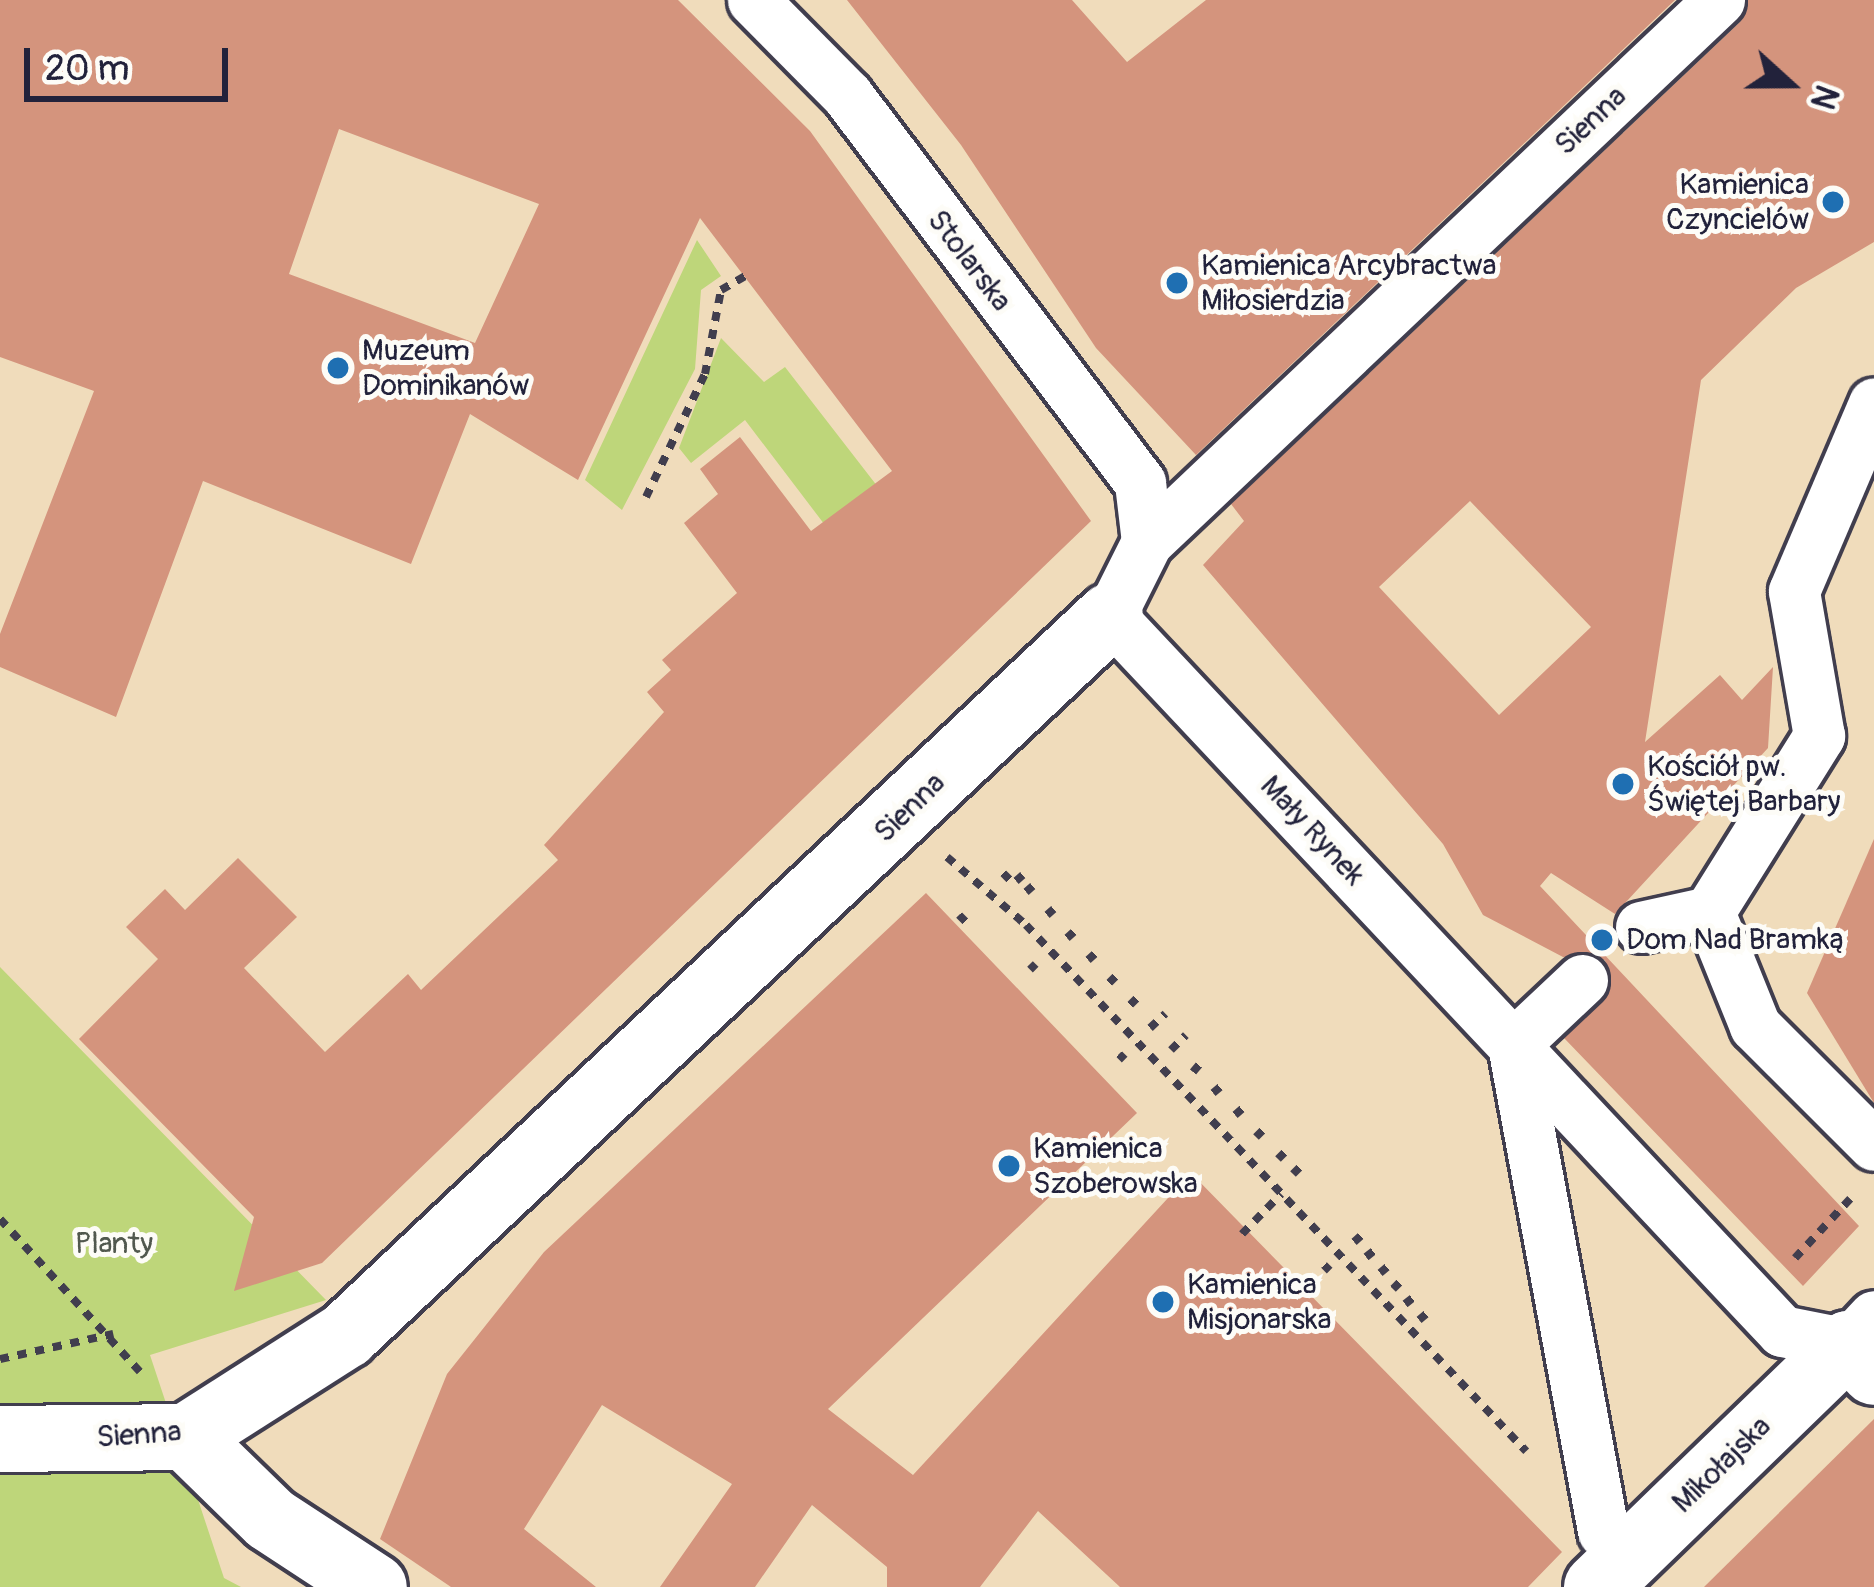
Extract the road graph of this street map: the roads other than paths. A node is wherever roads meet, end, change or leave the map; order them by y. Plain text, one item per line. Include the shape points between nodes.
1 (754, 0) edge
2 (1719, 0) edge
3 (1874, 403) edge
4 (1147, 542) junction
5 (1110, 616) junction
6 (1709, 912) junction
7 (1641, 927) dead end
8 (1582, 980) dead end
9 (1513, 1045) junction
10 (1874, 1145) edge
11 (1865, 1344) edge
12 (186, 1437) junction
13 (0, 1439) edge
14 (1600, 1559) edge
15 (373, 1587) edge

1 - 4 street, Stolarska via 847,95 1140,483
2 - 4 street, Sienna
3 - 6 street via 1794,591 1819,736
4 - 5 street, Sienna
5 - 9 street, Mały Rynek
5 - 12 street, Sienna via 346,1335
6 - 7 street
6 - 10 street via 1755,1026
8 - 9 street
9 - 11 street, Mały Rynek via 1782,1331
9 - 14 street
11 - 14 street, Mikołajska
12 - 13 street, Sienna
12 - 15 street via 270,1519

